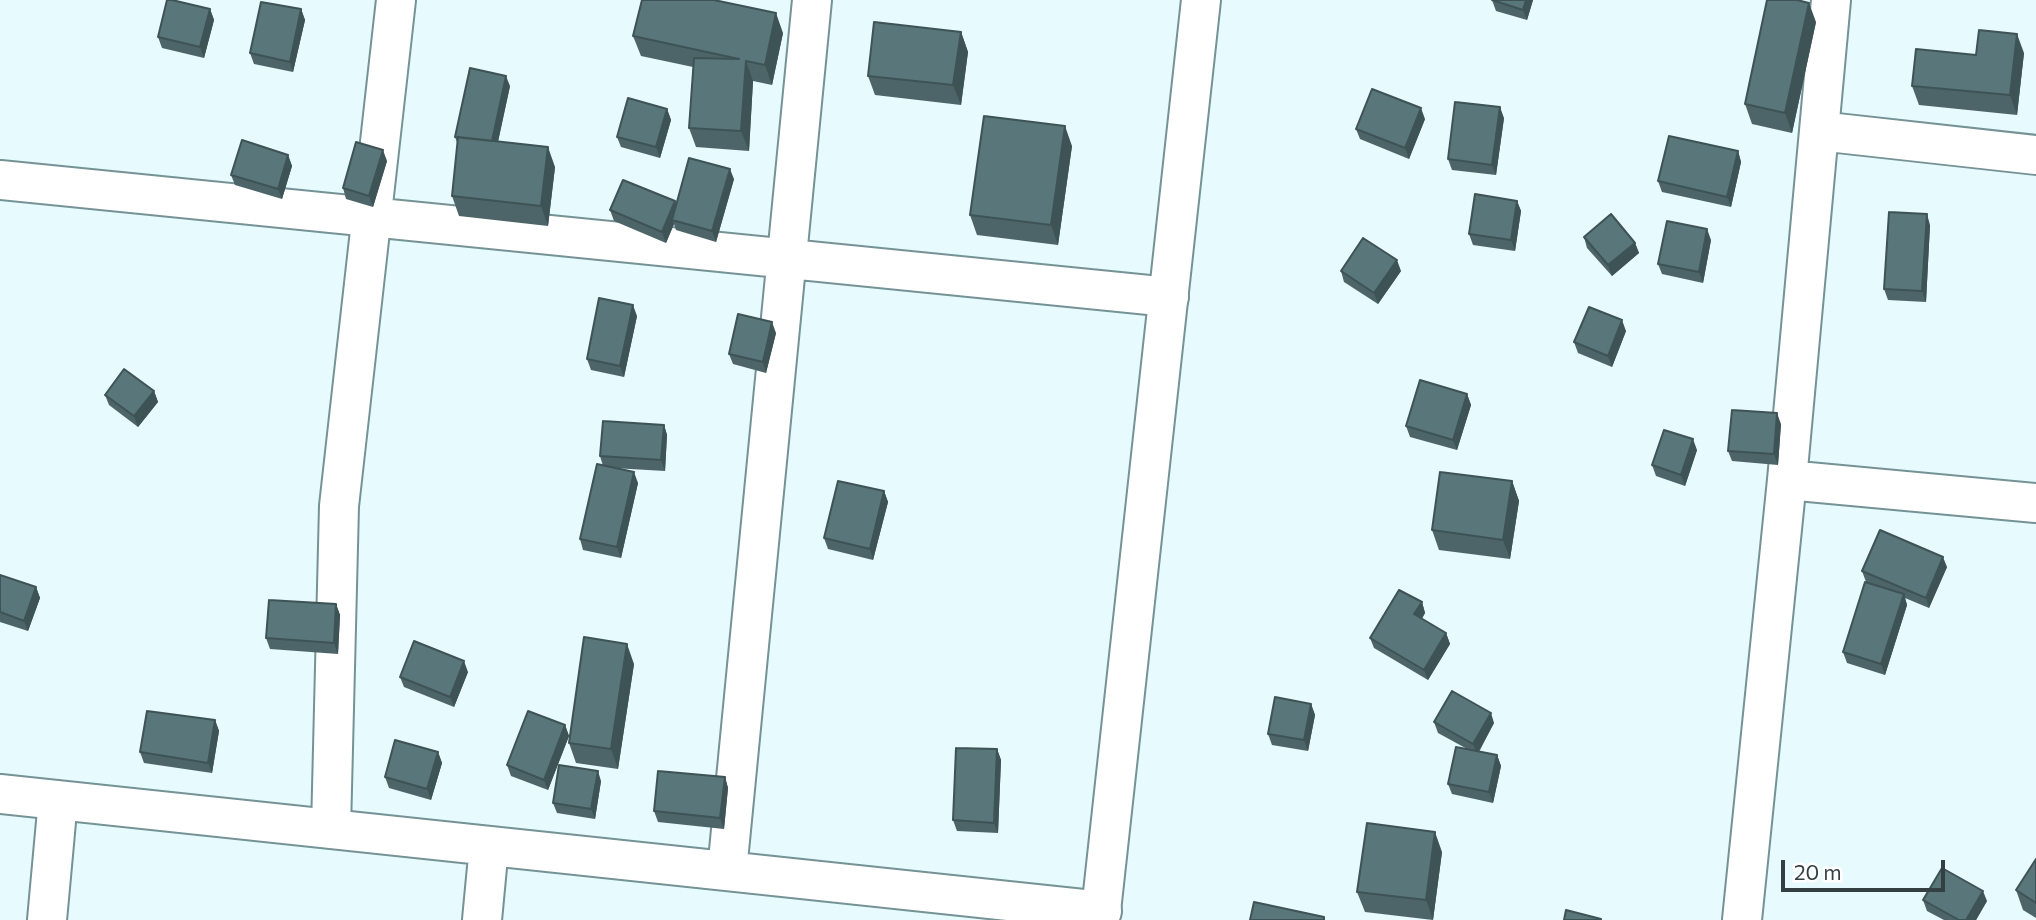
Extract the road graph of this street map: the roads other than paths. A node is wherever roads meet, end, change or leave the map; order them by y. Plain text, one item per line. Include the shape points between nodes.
1 (396, 0) edge
2 (812, 0) edge
3 (1201, 0) edge
4 (1831, 0) edge
5 (1819, 131) junction
6 (2036, 155) edge
7 (0, 180) edge
8 (371, 218) junction
9 (785, 258) junction
10 (1169, 297) junction
11 (1787, 480) junction
12 (2036, 503) edge
13 (0, 794) edge
14 (58, 800) junction
15 (331, 829) junction
16 (489, 846) junction
17 (727, 871) junction
18 (1101, 915) edge
19 (47, 920) edge
20 (482, 920) edge
21 (1742, 920) edge

1 - 8 street
2 - 9 street
3 - 10 street
4 - 5 street
5 - 6 street
5 - 11 street
7 - 8 street
8 - 9 street
8 - 15 street via 339,506
9 - 10 street
9 - 17 street
10 - 18 street
11 - 12 street
11 - 21 street
13 - 14 street
14 - 15 street
14 - 19 street
15 - 16 street
16 - 17 street
16 - 20 street
17 - 18 street

